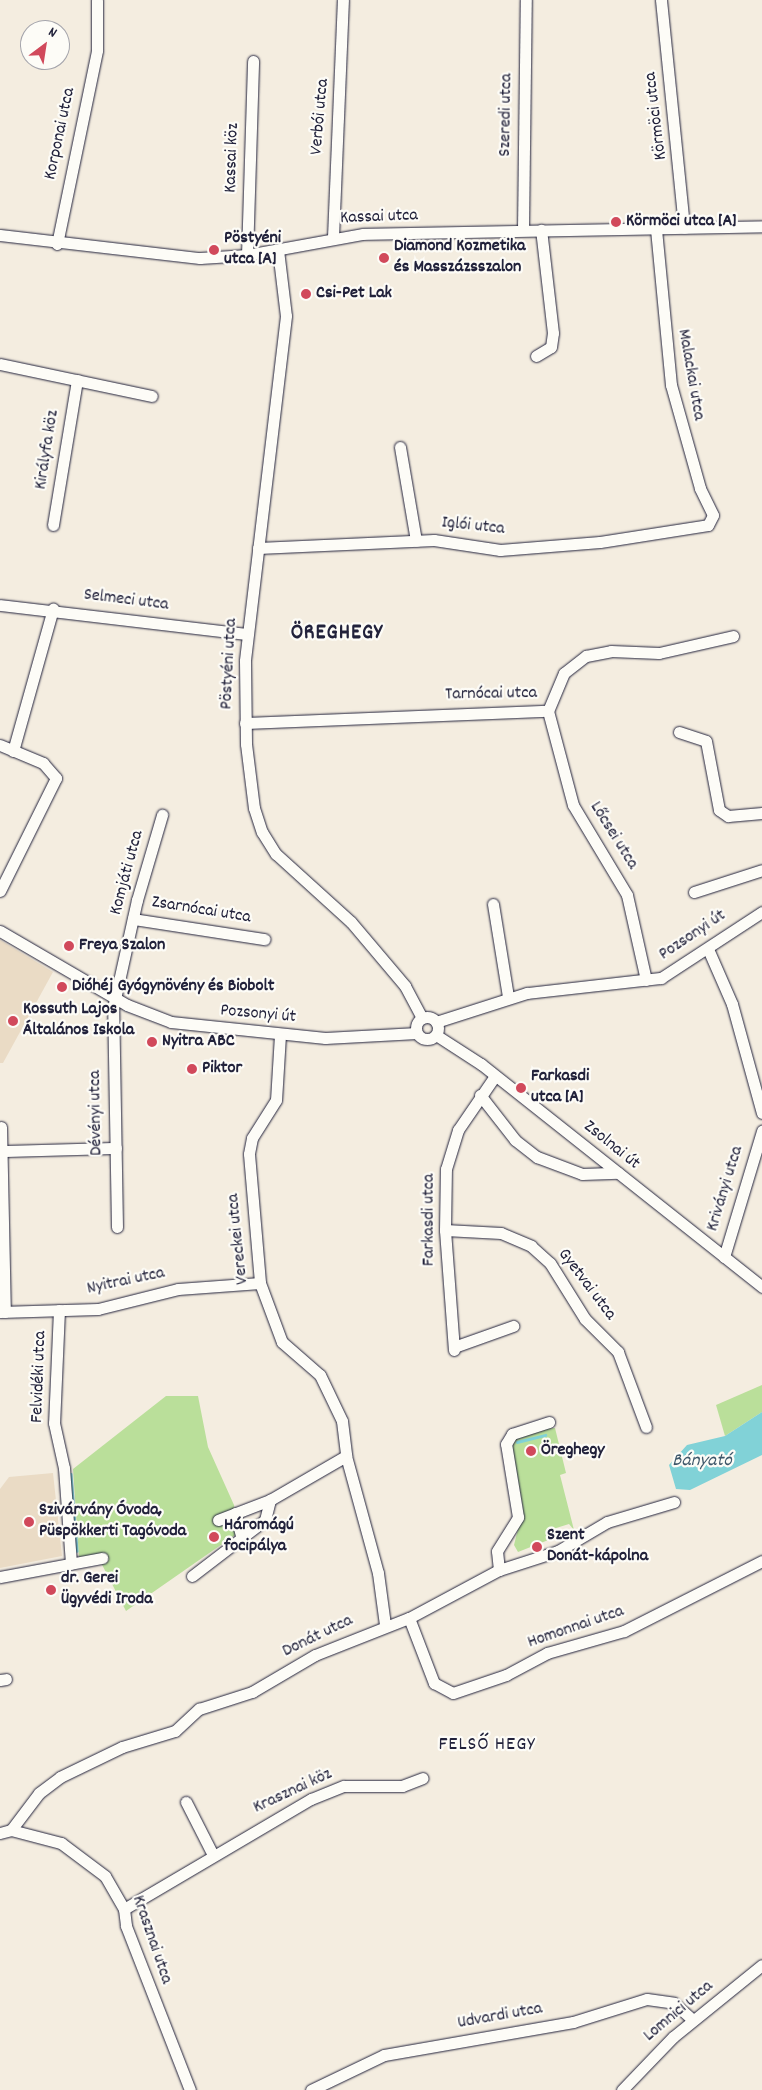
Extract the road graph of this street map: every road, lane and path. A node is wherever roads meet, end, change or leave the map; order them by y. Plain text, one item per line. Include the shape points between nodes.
1 (97, 0) edge
2 (343, 0) edge
3 (526, 0) edge
4 (661, 0) edge
5 (253, 61) dead end
6 (762, 226) edge
7 (656, 228) junction
8 (684, 228) junction
9 (523, 230) junction
10 (541, 230) junction
11 (0, 235) edge
12 (333, 237) junction
13 (58, 244) junction
14 (278, 250) junction
15 (247, 255) junction
16 (536, 356) dead end
17 (0, 364) edge
18 (77, 380) junction
19 (152, 396) dead end
20 (400, 448) dead end
21 (711, 522) joint
22 (54, 525) dead end
23 (416, 541) junction
24 (258, 548) junction
25 (0, 605) edge
26 (53, 609) junction
27 (247, 634) junction
28 (733, 636) dead end
29 (548, 711) junction
30 (245, 723) junction
31 (679, 732) dead end
32 (0, 745) edge
33 (13, 751) junction
34 (762, 813) edge
35 (162, 815) dead end
36 (762, 870) edge
37 (0, 891) edge
38 (694, 892) dead end
39 (493, 904) dead end
40 (762, 912) edge
41 (133, 919) junction
42 (0, 930) edge
43 (264, 939) dead end
44 (708, 949) junction
45 (646, 980) junction
46 (508, 997) junction
47 (115, 998) junction
48 (422, 1018) junction
49 (436, 1022) junction
50 (417, 1033) junction
51 (280, 1035) junction
52 (436, 1035) junction
53 (495, 1076) junction
54 (480, 1095) junction
55 (762, 1113) edge
56 (1, 1127) edge
57 (762, 1131) edge
58 (116, 1148) junction
59 (2, 1151) junction
60 (618, 1173) junction
61 (117, 1228) dead end
62 (445, 1230) junction
63 (724, 1257) junction
64 (260, 1283) junction
65 (762, 1287) edge
66 (59, 1310) junction
67 (2, 1312) edge
68 (513, 1326) dead end
69 (549, 1422) dead end
70 (646, 1426) dead end
71 (346, 1456) junction
72 (270, 1500) junction
73 (674, 1502) dead end
74 (235, 1513) junction
75 (218, 1520) dead end
76 (242, 1539) junction
77 (102, 1558) dead end
78 (762, 1560) edge
79 (71, 1564) junction
80 (499, 1570) junction
81 (192, 1576) dead end
82 (0, 1577) edge
83 (409, 1618) junction
84 (385, 1625) junction
85 (423, 1778) dead end
86 (186, 1802) dead end
87 (5, 1832) edge
88 (213, 1855) junction
89 (124, 1909) junction
90 (762, 1965) edge
91 (693, 2020) junction
92 (190, 2090) edge
93 (311, 2090) edge
94 (622, 2090) edge

1 - 13 street, Korponai utca via 97,50
2 - 12 street, Verbói utca
3 - 9 street, Szeredi utca
4 - 8 street, Körmöci utca
5 - 15 street, Kassai köz
6 - 8 street, Kassai utca
7 - 8 street, Kassai utca
7 - 10 street, Kassai utca
7 - 21 street, Malackai utca via 671,385 700,488 713,515
9 - 10 street, Kassai utca
9 - 12 street, Kassai utca
10 - 16 street via 553,333 551,347
11 - 13 street, Kassai utca
12 - 14 street, Kassai utca
13 - 15 street, Kassai utca via 184,258
14 - 15 street, Kassai utca
14 - 24 street, Pöstyéni utca via 286,316
17 - 18 street
18 - 19 street
18 - 22 street, Királyfa köz
20 - 23 street
21 - 23 street, Iglói utca via 697,529 624,539 500,550 447,541
23 - 24 street, Iglói utca
24 - 27 street, Pöstyéni utca
25 - 26 street, Selmeci utca
26 - 27 street, Selmeci utca
26 - 33 street
27 - 30 street, Pöstyéni utca
28 - 29 street, Tarnócai utca via 659,652 611,651 586,656 564,672
29 - 30 street, Tarnócai utca
29 - 45 street, Lőcsei utca via 573,805 627,895
30 - 48 street, Pöstyéni utca via 248,770 262,832 285,864 357,930 405,986
31 - 34 street via 706,741 719,810 728,816
32 - 33 street
33 - 37 street via 49,767 56,778
35 - 41 street, Komjáti utca
36 - 38 street
39 - 46 street
40 - 44 street, Pozsonyi út
41 - 43 street, Zsarnócai utca
41 - 47 street, Komjáti utca
42 - 47 street, Pozsonyi út
44 - 45 street, Pozsonyi út via 682,968
44 - 55 street via 732,1004
45 - 46 street, Pozsonyi út
46 - 49 street, Pozsonyi út
47 - 51 street, Pozsonyi út via 171,1022
47 - 58 street, Dévényi utca
48 - 49 street
48 - 50 street
49 - 52 street
50 - 51 street, Pozsonyi út via 353,1039
50 - 52 street, Pozsonyi út via 424,1039
51 - 64 street, Vereckei utca via 276,1100 257,1129 249,1154
52 - 53 street, Zsolnai út
53 - 54 street, Farkasdi utca
53 - 60 street, Zsolnai út
54 - 60 street via 515,1140 537,1157 582,1174
54 - 62 street, Farkasdi utca via 449,1155
56 - 59 street
57 - 63 street, Kriványi utca
58 - 59 street
58 - 61 street, Dévényi utca
59 - 67 street
60 - 63 street, Zsolnai út
62 - 68 street, Farkasdi utca via 454,1349
62 - 70 street, Gyetvai utca via 501,1233 530,1246 550,1263 584,1319 618,1352
63 - 65 street, Zsolnai út
64 - 66 street, Nyitrai utca via 184,1288 98,1309
64 - 71 street, Vereckei utca via 282,1342 315,1369 340,1414
66 - 67 street, Nyitrai utca
66 - 79 street, Felvidéki utca via 60,1357 53,1409 64,1468
69 - 80 street via 512,1434 506,1444 518,1517 497,1551
71 - 72 street
71 - 84 street, Vereckei utca via 378,1573
72 - 74 street
72 - 76 street via 264,1520
73 - 80 street, Donát utca via 607,1522 558,1551
74 - 75 street
74 - 76 street
76 - 81 street
77 - 79 street
78 - 83 street, Homonnai utca via 624,1631 547,1654 506,1675 453,1693 434,1683
79 - 82 street
80 - 83 street, Donát utca
83 - 84 street, Donát utca
84 - 87 street, Donát utca via 315,1654 252,1692 199,1709 175,1731 122,1747 60,1777 39,1793
85 - 88 street, Krasznai köz via 402,1786 344,1786 283,1812
86 - 88 street
87 - 89 street, Krasznai utca via 48,1838 82,1856 105,1876
88 - 89 street, Krasznai köz
89 - 92 street, Krasznai utca via 126,1926
90 - 91 street, Lomnici utca
91 - 93 street, Udvardi utca via 674,2004 648,2000 573,2022 384,2055
91 - 94 street, Lomnici utca

